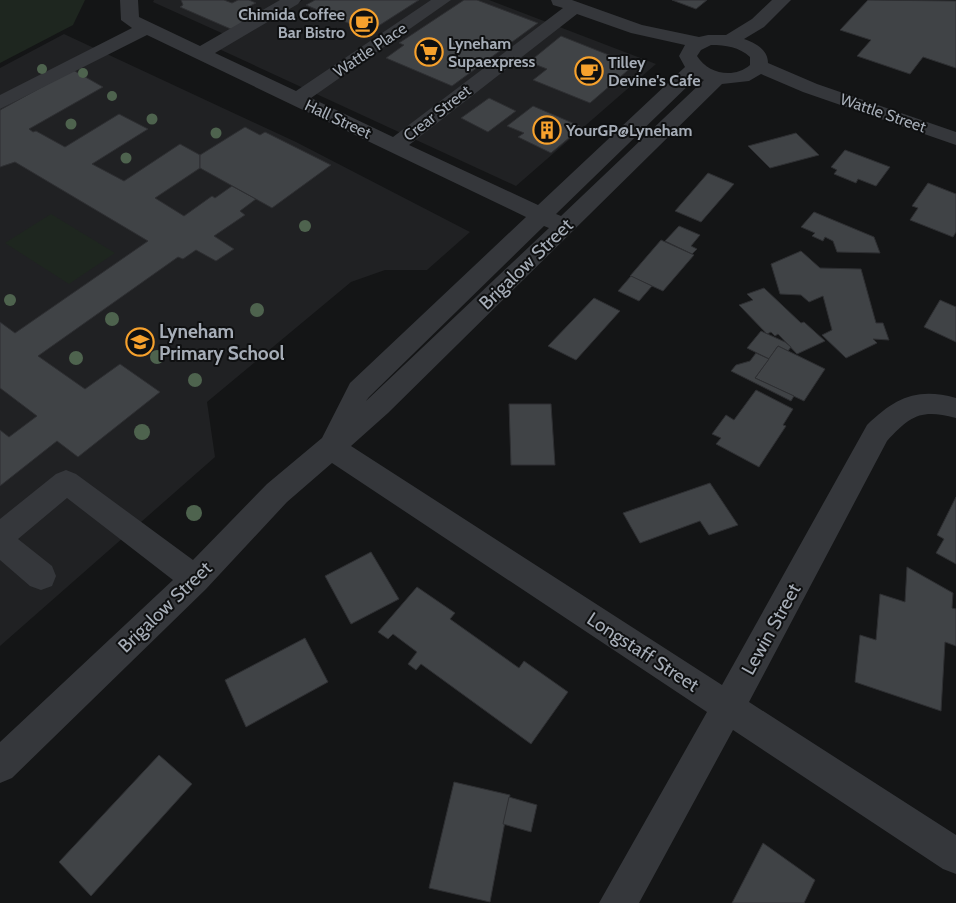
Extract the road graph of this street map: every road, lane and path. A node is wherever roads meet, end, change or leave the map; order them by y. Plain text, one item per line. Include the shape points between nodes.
1 (129, 0) edge
2 (292, 0) edge
3 (442, 0) edge
4 (557, 0) edge
5 (782, 0) edge
6 (576, 7) junction
7 (758, 23) junction
8 (146, 28) junction
9 (730, 40) junction
10 (200, 54) junction
11 (694, 55) junction
12 (753, 65) junction
13 (718, 77) junction
14 (297, 100) junction
15 (0, 103) edge
16 (956, 139) edge
17 (395, 146) junction
18 (541, 215) junction
19 (565, 226) junction
20 (956, 408) edge
21 (330, 448) junction
22 (0, 537) edge
23 (0, 542) edge
24 (41, 576) dead end
25 (195, 579) junction
26 (728, 707) junction
27 (0, 766) edge
28 (956, 856) edge
29 (618, 903) edge

1 - 8 street, Hall Street via 130,20
2 - 10 street
3 - 14 street, Wattle Place
4 - 6 street
5 - 7 street
6 - 11 street via 637,29
6 - 17 street, Crear Street
7 - 9 street
7 - 12 street
8 - 10 street, Hall Street
8 - 15 street
9 - 11 street via 708,40
9 - 12 street via 748,47
10 - 14 street, Hall Street
11 - 13 street
11 - 18 street, Brigalow Street
12 - 13 street
12 - 16 street, Wattle Street
13 - 19 street, Brigalow Street
14 - 17 street, Hall Street
17 - 18 street, Hall Street
18 - 19 street, Hall Street
18 - 21 street, Brigalow Street via 359,390
19 - 21 street, Brigalow Street via 379,406
20 - 26 street, Lewin Street via 919,402 894,414 877,433
21 - 25 street, Brigalow Street via 277,493
21 - 26 street, Longstaff Street
22 - 25 street via 66,482
23 - 24 street
25 - 27 street, Brigalow Street
26 - 28 street, Longstaff Street
26 - 29 street, Lewin Street

